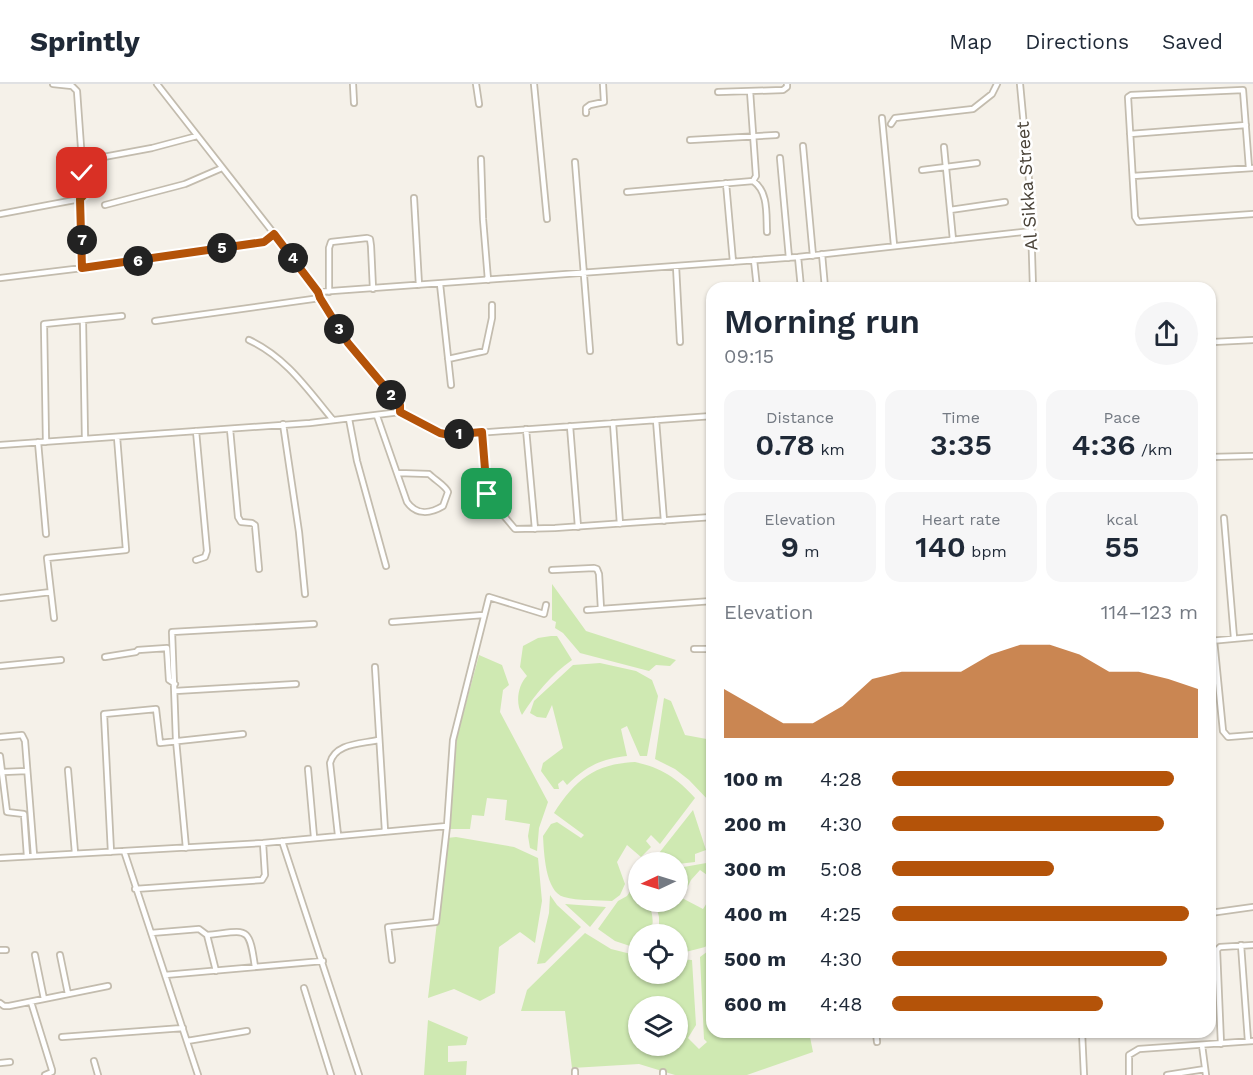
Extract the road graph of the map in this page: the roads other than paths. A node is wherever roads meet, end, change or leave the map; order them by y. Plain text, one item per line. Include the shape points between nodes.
1 (53, 84) edge
2 (157, 84) edge
3 (353, 84) edge
4 (476, 84) edge
5 (534, 84) edge
6 (603, 84) edge
7 (787, 84) edge
8 (997, 84) edge
9 (1020, 84) edge
10 (750, 91) junction
11 (718, 92) dead end
12 (354, 103) dead end
13 (479, 104) dead end
14 (586, 113) dead end
15 (1246, 117) junction
16 (1253, 117) edge
17 (882, 118) dead end
18 (891, 124) dead end
19 (1246, 125) junction
20 (1130, 134) junction
21 (776, 135) dead end
22 (197, 136) junction
23 (753, 136) junction
24 (690, 140) dead end
25 (803, 146) dead end
26 (944, 147) dead end
27 (780, 158) dead end
28 (482, 159) dead end
29 (82, 161) junction
30 (575, 162) dead end
31 (977, 163) dead end
32 (945, 167) junction
33 (222, 168) junction
34 (1251, 168) edge
35 (922, 170) dead end
36 (1133, 176) junction
37 (753, 181) junction
38 (726, 183) junction
39 (627, 192) dead end
40 (414, 198) dead end
41 (80, 199) junction
42 (1005, 202) dead end
43 (105, 205) dead end
44 (950, 210) junction
45 (0, 214) edge
46 (1253, 214) edge
47 (547, 219) dead end
48 (1032, 231) junction
49 (767, 232) dead end
50 (274, 234) junction
51 (953, 240) junction
52 (894, 245) junction
53 (822, 254) junction
54 (813, 255) junction
55 (798, 257) junction
56 (789, 258) junction
57 (754, 260) junction
58 (733, 262) junction
59 (676, 266) junction
60 (82, 268) junction
61 (583, 272) junction
62 (0, 278) edge
63 (488, 279) junction
64 (756, 282) edge
65 (800, 282) edge
66 (824, 282) edge
67 (1033, 282) edge
68 (440, 284) junction
69 (419, 285) junction
70 (373, 289) junction
71 (318, 292) junction
72 (329, 292) junction
73 (320, 298) junction
74 (492, 304) dead end
75 (122, 316) dead end
76 (82, 321) junction
77 (155, 321) dead end
78 (249, 340) dead end
79 (1253, 340) edge
80 (680, 342) dead end
81 (1216, 342) edge
82 (590, 351) dead end
83 (448, 358) junction
84 (451, 385) dead end
85 (400, 412) junction
86 (377, 416) junction
87 (706, 416) edge
88 (349, 418) junction
89 (333, 420) junction
90 (656, 420) junction
91 (613, 423) junction
92 (283, 424) junction
93 (570, 426) junction
94 (230, 429) junction
95 (526, 429) junction
96 (196, 431) junction
97 (482, 432) junction
98 (117, 437) junction
99 (85, 439) junction
100 (38, 442) junction
101 (46, 442) junction
102 (0, 445) edge
103 (1253, 456) edge
104 (1216, 457) edge
105 (398, 472) junction
106 (706, 518) edge
107 (1224, 518) dead end
108 (664, 521) junction
109 (620, 524) junction
110 (578, 527) junction
111 (535, 530) junction
112 (46, 534) dead end
113 (196, 560) dead end
114 (386, 566) dead end
115 (259, 569) dead end
116 (552, 570) dead end
117 (51, 592) junction
118 (305, 594) dead end
119 (0, 598) edge
120 (706, 601) edge
121 (546, 605) dead end
122 (601, 609) junction
123 (587, 610) dead end
124 (483, 615) junction
125 (54, 618) dead end
126 (392, 622) dead end
127 (314, 624) dead end
128 (1253, 637) edge
129 (1234, 638) junction
130 (1216, 640) edge
131 (706, 649) edge
132 (694, 650) dead end
133 (105, 657) dead end
134 (61, 660) dead end
135 (0, 666) edge
136 (375, 667) dead end
137 (1216, 673) edge
138 (174, 684) junction
139 (296, 684) dead end
140 (175, 691) junction
141 (243, 734) dead end
142 (1253, 735) edge
143 (0, 736) edge
144 (378, 740) junction
145 (176, 741) junction
146 (0, 756) edge
147 (308, 769) dead end
148 (68, 770) dead end
149 (27, 771) junction
150 (3, 772) junction
151 (447, 826) junction
152 (385, 831) junction
153 (338, 835) junction
154 (314, 837) junction
155 (282, 841) junction
156 (263, 843) junction
157 (186, 848) junction
158 (124, 851) junction
159 (111, 852) junction
160 (75, 853) junction
161 (34, 855) junction
162 (27, 856) junction
163 (0, 858) edge
164 (135, 889) junction
165 (1253, 908) edge
166 (1216, 912) edge
167 (150, 933) junction
168 (207, 935) junction
169 (1241, 945) junction
170 (1253, 945) edge
171 (35, 955) dead end
172 (60, 955) dead end
173 (392, 960) dead end
174 (323, 961) junction
175 (255, 967) junction
176 (216, 970) junction
177 (165, 975) junction
178 (108, 986) dead end
179 (304, 988) dead end
180 (68, 994) junction
181 (44, 999) junction
182 (31, 1002) junction
183 (0, 1003) edge
184 (183, 1028) junction
185 (248, 1031) dead end
186 (62, 1037) dead end
187 (877, 1038) edge
188 (1082, 1038) edge
189 (187, 1041) junction
190 (1250, 1041) edge
191 (877, 1042) dead end
192 (1221, 1044) junction
193 (1202, 1045) junction
194 (94, 1061) dead end
195 (10, 1062) dead end
196 (0, 1063) edge
197 (1205, 1072) edge
198 (45, 1075) edge
199 (98, 1075) edge
200 (198, 1075) edge
201 (331, 1075) edge
202 (359, 1075) edge
203 (1084, 1075) edge
204 (1129, 1075) edge
205 (1167, 1075) edge

1 - 29 street via 72,86 77,91
2 - 22 street
3 - 12 street
4 - 13 street
5 - 47 street
6 - 14 street via 604,102 586,108
7 - 10 street via 783,90
8 - 18 street via 992,94 973,110 895,118
9 - 48 street, Al Sikka Street
10 - 11 street
10 - 23 street
15 - 16 street
15 - 19 street
15 - 20 street via 1241,89 1131,95
17 - 52 street
19 - 20 street
19 - 34 street
20 - 36 street
21 - 23 street
22 - 29 street
22 - 33 street
23 - 24 street
23 - 37 street
25 - 54 street
26 - 32 street
27 - 56 street
28 - 63 street
29 - 41 street via 85,194
30 - 61 street
31 - 32 street
32 - 35 street
32 - 44 street
33 - 43 street via 185,184
33 - 50 street
34 - 36 street
36 - 46 street via 1138,222
37 - 38 street
37 - 49 street via 764,193
38 - 39 street
38 - 58 street
40 - 69 street
41 - 45 street
41 - 60 street
42 - 44 street
44 - 51 street
48 - 51 street
48 - 67 street, Al Sikka Street
50 - 60 street via 264,242
50 - 71 street
51 - 52 street
52 - 53 street
53 - 54 street
53 - 66 street
54 - 55 street
55 - 56 street
55 - 65 street
56 - 57 street
57 - 58 street
57 - 64 street
58 - 59 street
59 - 61 street
59 - 80 street
60 - 62 street
61 - 63 street
61 - 82 street
63 - 68 street
68 - 69 street
68 - 83 street
69 - 70 street
70 - 72 street
70 - 72 street via 371,246 367,238 331,242
71 - 72 street
71 - 73 street
73 - 77 street
73 - 85 street via 348,343 400,405
74 - 83 street via 485,351
75 - 76 street
76 - 99 street
76 - 101 street via 44,324
78 - 89 street via 266,347 295,374
79 - 81 street
83 - 84 street
85 - 86 street
85 - 97 street via 449,435
86 - 88 street
86 - 105 street
87 - 90 street
88 - 89 street
88 - 114 street
89 - 92 street
90 - 91 street
90 - 108 street
91 - 93 street
91 - 109 street
92 - 94 street
92 - 118 street
93 - 95 street
93 - 110 street
94 - 96 street
94 - 115 street via 238,517 241,522 255,525
95 - 97 street
95 - 111 street
96 - 98 street
96 - 113 street via 207,551 205,557
97 - 111 street via 488,497 515,529
98 - 99 street
98 - 117 street via 126,550 47,558
99 - 101 street
100 - 101 street
100 - 102 street
100 - 112 street
103 - 104 street
105 - 105 street via 412,509 428,512 443,506 448,492 429,474
106 - 108 street
107 - 129 street
108 - 109 street
109 - 110 street
110 - 111 street
116 - 122 street via 597,569
117 - 119 street
117 - 125 street
120 - 122 street
121 - 124 street via 544,614 489,597
122 - 123 street
124 - 126 street
124 - 151 street via 453,740
127 - 138 street via 172,632
128 - 129 street
129 - 130 street
131 - 132 street
133 - 138 street via 167,648 169,680
134 - 135 street
136 - 144 street
137 - 142 street via 1223,730 1228,737
138 - 140 street
139 - 140 street
140 - 145 street
141 - 145 street
143 - 149 street via 22,735
144 - 152 street
144 - 153 street via 339,748 332,757
145 - 157 street
145 - 159 street via 160,742 156,709 104,714
146 - 150 street
147 - 154 street
148 - 160 street
149 - 150 street
149 - 161 street
150 - 162 street via 7,812 24,814
151 - 152 street
151 - 173 street via 436,922 388,927
152 - 153 street
153 - 154 street
154 - 155 street
155 - 156 street
155 - 174 street
156 - 157 street
156 - 164 street via 266,875 261,880
157 - 158 street
158 - 159 street
158 - 164 street
159 - 160 street
160 - 161 street
161 - 162 street
162 - 163 street
164 - 167 street
165 - 166 street
167 - 168 street via 195,928
167 - 177 street
168 - 175 street via 248,935
168 - 176 street
169 - 170 street
169 - 190 street
169 - 192 street via 1217,950
171 - 181 street
172 - 180 street
174 - 175 street
174 - 202 street
175 - 176 street
176 - 177 street
177 - 184 street
178 - 180 street
179 - 201 street
180 - 181 street
181 - 182 street
182 - 183 street via 4,1006
182 - 198 street via 52,1070
184 - 186 street
184 - 189 street
185 - 189 street
187 - 191 street
188 - 203 street
189 - 200 street
190 - 192 street
192 - 193 street
193 - 197 street
193 - 204 street via 1132,1052
194 - 199 street
195 - 196 street
197 - 205 street

